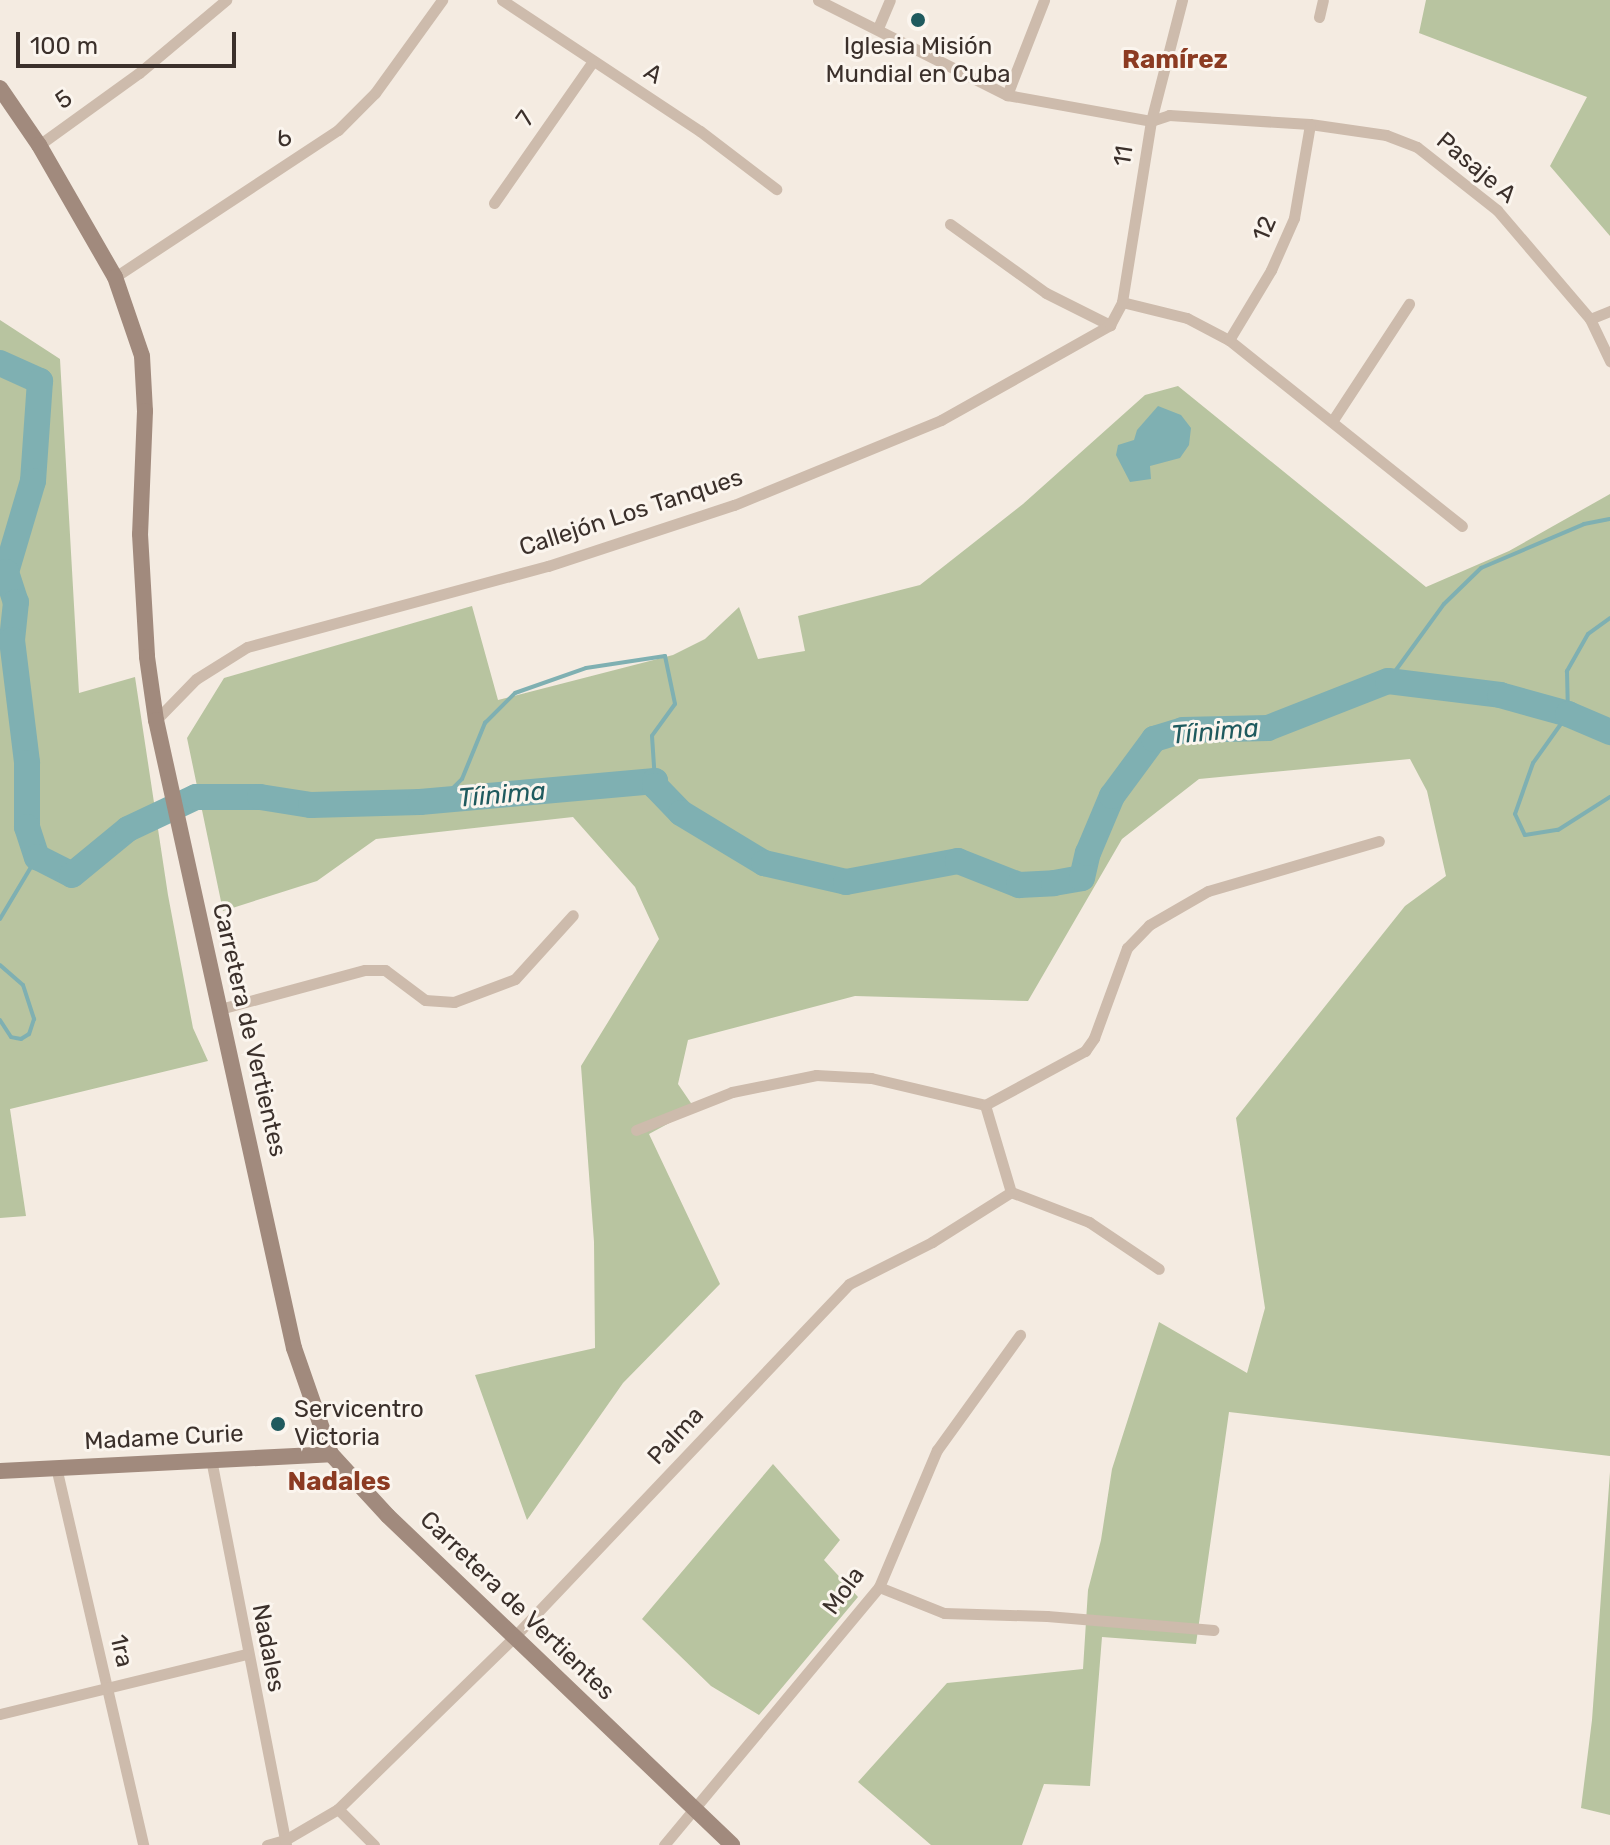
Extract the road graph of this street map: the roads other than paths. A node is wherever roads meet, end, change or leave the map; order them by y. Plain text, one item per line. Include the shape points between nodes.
1 (226, 0) edge
2 (442, 0) edge
3 (502, 0) edge
4 (818, 0) edge
5 (890, 0) edge
6 (1044, 0) edge
7 (1182, 0) edge
8 (1323, 0) edge
9 (1319, 17) dead end
10 (878, 28) junction
11 (593, 61) junction
12 (0, 88) edge
13 (1007, 95) junction
14 (1151, 121) junction
15 (1310, 124) junction
16 (39, 145) junction
17 (776, 189) dead end
18 (494, 203) dead end
19 (950, 224) dead end
20 (115, 277) junction
21 (1122, 302) junction
22 (1409, 304) dead end
23 (1610, 311) edge
24 (1590, 319) junction
25 (1112, 322) junction
26 (1229, 340) junction
27 (1610, 361) edge
28 (1333, 420) junction
29 (1462, 526) dead end
30 (156, 720) junction
31 (1379, 841) dead end
32 (573, 915) dead end
33 (220, 1009) junction
34 (985, 1105) junction
35 (636, 1130) dead end
36 (1011, 1192) junction
37 (1159, 1269) dead end
38 (1020, 1335) dead end
39 (331, 1454) junction
40 (211, 1459) junction
41 (56, 1467) junction
42 (0, 1471) edge
43 (879, 1587) junction
44 (1213, 1630) dead end
45 (515, 1636) junction
46 (246, 1654) junction
47 (107, 1689) junction
48 (0, 1714) edge
49 (338, 1809) junction
50 (696, 1810) junction
51 (285, 1843) edge
52 (143, 1845) edge
53 (267, 1845) edge
54 (374, 1845) edge
55 (664, 1845) edge
56 (732, 1845) edge

1 - 16 street, 5 via 139,73
2 - 20 street, 6 via 375,93 338,130
3 - 11 street, A
4 - 10 street, Pasaje A
5 - 10 street
6 - 13 street
7 - 14 street, 11
8 - 9 street
10 - 13 street, Pasaje A
11 - 17 street, A
11 - 18 street, 7
12 - 16 main road, Carretera de Vertientes
13 - 14 street, Pasaje A
14 - 15 street, Pasaje A via 1169,115
14 - 21 street, 11
15 - 24 street, Pasaje A via 1386,135 1417,147 1497,210
15 - 26 street, 12 via 1294,218 1271,270
16 - 20 main road, Carretera de Vertientes
19 - 25 street via 1046,293
20 - 30 main road, Carretera de Vertientes via 142,356 140,534
21 - 25 street, 11
21 - 26 street via 1187,318
22 - 28 street
23 - 24 street
24 - 27 street, Pasaje A
25 - 30 street, Callejón Los Tanques via 941,420 734,505 548,566 247,647 196,679
26 - 28 street
28 - 29 street
30 - 33 main road, Carretera de Vertientes
31 - 34 street via 1208,891 1149,925 1127,948 1085,1051
32 - 33 street via 515,979 454,1002 425,1000 385,970 365,970
33 - 39 main road, Carretera de Vertientes via 294,1348
34 - 35 street via 871,1078 816,1075 732,1092
34 - 36 street
36 - 37 street via 1089,1222
36 - 45 street, Palma via 932,1242 849,1284
38 - 43 street, Mola via 937,1450
39 - 40 main road, Madame Curie
39 - 45 main road, Carretera de Vertientes
40 - 41 main road, Madame Curie
40 - 46 street, Nadales
41 - 42 main road, Madame Curie
41 - 47 street, 1ra
43 - 44 street via 944,1613
43 - 50 street, Mola
45 - 49 street, Palma
45 - 50 main road, Carretera de Vertientes
46 - 47 street
46 - 51 street, Nadales
47 - 48 street
47 - 52 street, 1ra
49 - 51 street, Palma
49 - 54 street
50 - 55 street, Mola
50 - 56 main road, Carretera de Vertientes
51 - 53 street, Palma

